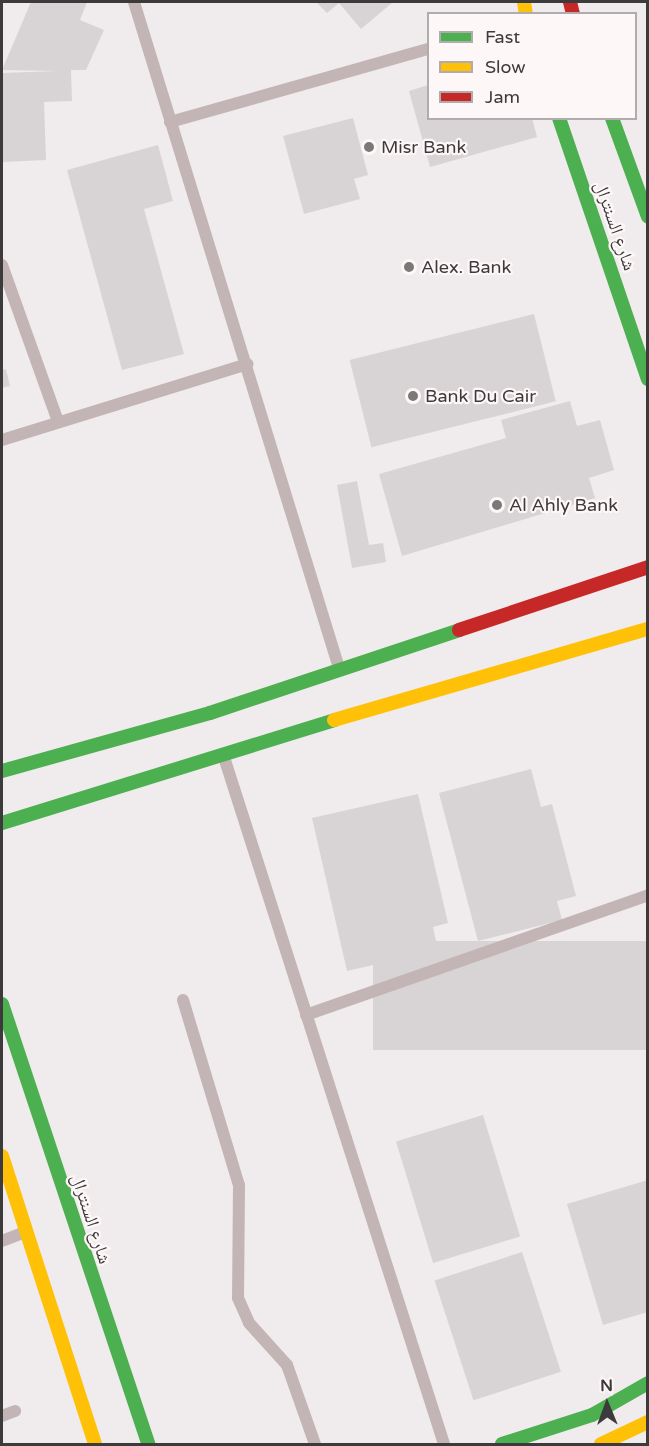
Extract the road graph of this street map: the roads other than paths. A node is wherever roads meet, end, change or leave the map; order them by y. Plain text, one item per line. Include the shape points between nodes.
1 (134, 2) edge
2 (427, 50) edge
3 (560, 120) edge
4 (613, 120) edge
5 (170, 122) junction
6 (648, 217) edge
7 (2, 265) edge
8 (248, 364) junction
9 (648, 379) edge
10 (58, 421) junction
11 (2, 440) edge
12 (648, 567) edge
13 (648, 629) edge
14 (340, 670) junction
15 (210, 713) junction
16 (219, 743) junction
17 (2, 770) edge
18 (2, 823) edge
19 (648, 895) edge
20 (183, 1000) dead end
21 (2, 1004) edge
22 (306, 1015) junction
23 (2, 1156) edge
24 (30, 1231) junction
25 (2, 1241) edge
26 (648, 1383) edge
27 (15, 1411) dead end
28 (2, 1416) edge
29 (648, 1422) edge
30 (94, 1444) edge
31 (148, 1444) edge
32 (315, 1444) edge
33 (444, 1444) edge
34 (502, 1444) edge
35 (601, 1444) edge

1 - 5 lane
2 - 5 lane
3 - 9 street, شارع السنترال
4 - 6 street, شارع السنترال
5 - 8 lane
7 - 10 lane
8 - 10 lane
8 - 14 lane
10 - 11 lane
12 - 14 street
13 - 16 street
14 - 15 street
15 - 16 street
15 - 17 street
16 - 18 street
16 - 22 lane
19 - 22 lane
20 - 32 lane via 239,1185 238,1298 249,1323 287,1365
21 - 31 street, شارع السنترال via 103,1332
22 - 33 lane
23 - 24 street
24 - 25 lane
24 - 30 street via 70,1343
26 - 34 street via 592,1415
27 - 28 lane
29 - 35 street

